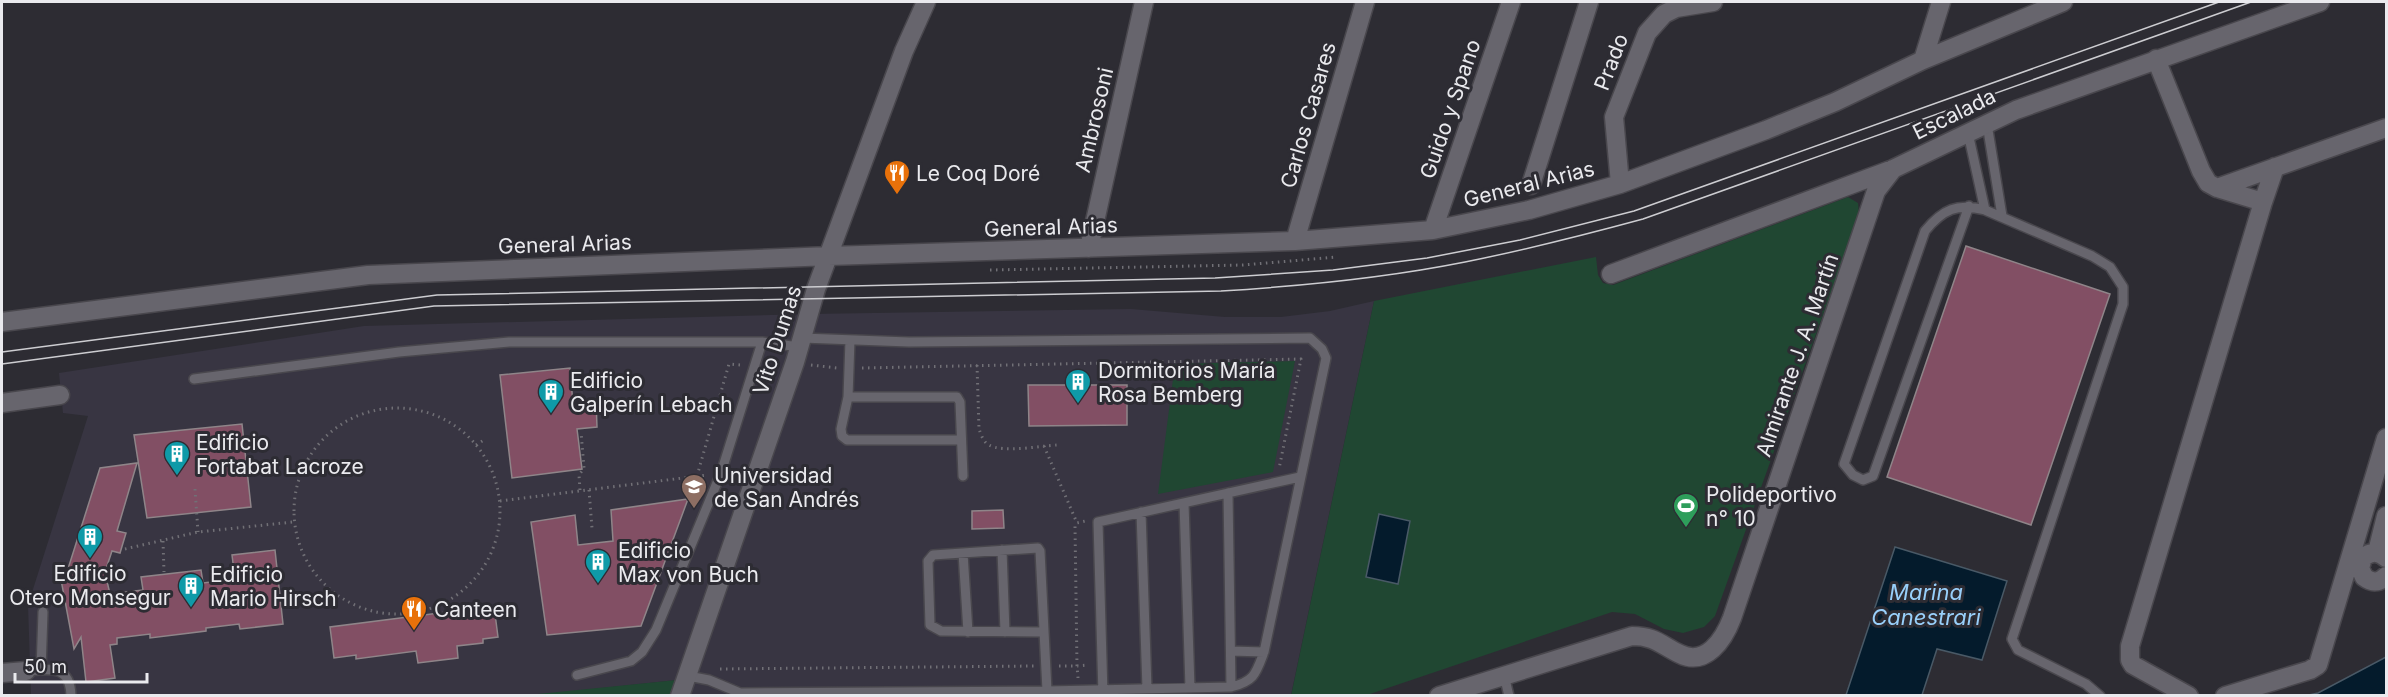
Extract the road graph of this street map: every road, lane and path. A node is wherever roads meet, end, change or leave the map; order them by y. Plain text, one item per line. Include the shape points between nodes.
1 (926, 2) edge
2 (1144, 2) edge
3 (1365, 2) edge
4 (1511, 2) edge
5 (1589, 2) edge
6 (1713, 2) edge
7 (1941, 2) edge
8 (2063, 2) edge
9 (2320, 2) edge
10 (2156, 59) junction
11 (1923, 60) junction
12 (1987, 124) junction
13 (2386, 128) edge
14 (1968, 133) junction
15 (2275, 167) junction
16 (1893, 169) junction
17 (1620, 184) junction
18 (1531, 185) dead end
19 (2217, 188) junction
20 (2264, 202) junction
21 (1969, 206) junction
22 (1985, 210) junction
23 (2002, 216) junction
24 (1433, 230) junction
25 (1295, 242) junction
26 (1089, 248) junction
27 (829, 256) junction
28 (1611, 274) dead end
29 (2, 322) edge
30 (850, 340) junction
31 (762, 342) junction
32 (798, 349) junction
33 (977, 365) junction
34 (754, 367) junction
35 (850, 368) junction
36 (194, 379) dead end
37 (60, 395) dead end
38 (848, 397) junction
39 (2, 403) edge
40 (581, 432) dead end
41 (2386, 438) edge
42 (484, 440) dead end
43 (961, 440) junction
44 (476, 445) junction
45 (1057, 445) dead end
46 (1044, 446) junction
47 (721, 473) junction
48 (1278, 475) dead end
49 (697, 476) junction
50 (963, 476) dead end
51 (1300, 477) junction
52 (195, 489) dead end
53 (580, 490) junction
54 (589, 490) junction
55 (1228, 493) junction
56 (500, 501) junction
57 (1184, 503) junction
58 (1141, 512) junction
59 (2386, 516) edge
60 (1088, 520) dead end
61 (293, 522) junction
62 (1077, 523) junction
63 (592, 528) dead end
64 (198, 532) junction
65 (163, 541) junction
66 (125, 549) dead end
67 (1002, 550) junction
68 (963, 553) junction
69 (2382, 555) edge
70 (164, 572) dead end
71 (2386, 576) edge
72 (43, 612) dead end
73 (968, 632) junction
74 (1005, 632) junction
75 (1043, 632) junction
76 (1231, 651) junction
77 (1264, 652) junction
78 (1102, 664) junction
79 (1045, 666) junction
80 (1077, 666) junction
81 (34, 671) junction
82 (2, 673) edge
83 (689, 673) junction
84 (577, 675) dead end
85 (1504, 675) junction
86 (1231, 687) junction
87 (1190, 688) junction
88 (1147, 689) junction
89 (1047, 691) junction
90 (1079, 691) junction
91 (1169, 692) edge
92 (1103, 693) edge
93 (737, 694) edge
94 (71, 696) edge
95 (680, 696) edge
96 (1439, 696) edge
97 (1509, 696) edge
98 (2100, 696) edge
99 (2188, 696) edge
100 (2225, 696) edge

1 - 27 street, Vito Dumas via 904,51
2 - 26 street, Ambrosoni
3 - 25 street, Carlos Casares
4 - 24 street, Guido y Spano
5 - 18 street
6 - 17 street, Prado via 1676,8 1664,14 1647,33 1614,117
7 - 11 street
8 - 11 street, General Arias
9 - 10 street, Escalada
10 - 12 street, Escalada
10 - 19 street via 2201,171 2208,183
11 - 17 street, General Arias via 1796,118
12 - 14 street, Escalada
12 - 23 lane
13 - 15 street
14 - 16 street, Escalada
14 - 22 lane
15 - 19 street
15 - 20 street
16 - 28 street, Escalada
16 - 85 street, Almirante J. A. Martín via 1876,191 1726,634 1706,655 1695,658 1682,656 1655,639 1632,636
17 - 24 street, General Arias via 1529,210
19 - 20 street
20 - 99 street via 2130,646 2133,665
21 - 21 lane via 1940,213 1925,231 1844,464 1863,480 1873,476
21 - 22 lane
22 - 23 lane
23 - 98 lane via 2092,256 2110,267 2123,287 2123,304 2012,639 2018,650 2086,684
24 - 25 street, General Arias
25 - 26 street, General Arias
26 - 27 street, General Arias
27 - 29 street, General Arias via 368,275
27 - 32 street, Vito Dumas
30 - 32 lane
30 - 35 lane
30 - 51 lane via 1310,338 1326,358
31 - 32 lane
31 - 34 lane
31 - 36 lane via 509,342
32 - 35 path via 832,368
32 - 83 street, Vito Dumas
33 - 35 path
33 - 46 path via 979,429 988,445
33 - 48 path via 1301,359
34 - 47 lane
34 - 49 path via 729,364
35 - 38 lane
37 - 39 street
38 - 43 lane via 957,397
38 - 43 lane via 841,429 847,440
40 - 53 path via 584,468 579,475
41 - 100 street via 2318,665
42 - 44 path
43 - 50 lane
44 - 56 path via 494,474
44 - 61 path via 463,430 440,416 414,408 387,407 360,413 336,426 316,445 302,469 294,495
45 - 46 path
46 - 62 path
47 - 49 path
47 - 84 lane via 657,630 642,652 631,661
49 - 54 path
51 - 55 lane
51 - 77 lane
52 - 64 path
53 - 54 path
53 - 56 path
54 - 63 path
55 - 57 lane
55 - 76 lane
56 - 61 path via 500,526 493,550 480,571 464,590 419,612 394,614 346,602 310,568
57 - 58 lane
57 - 87 lane
58 - 78 lane via 1098,522
58 - 88 lane
59 - 69 street
60 - 62 path
61 - 64 path
62 - 80 path
64 - 65 path
65 - 66 path
65 - 70 path
67 - 68 lane
67 - 74 lane
67 - 75 lane via 1041,551
68 - 73 lane
68 - 73 lane via 933,555 928,561 930,625 941,631
69 - 71 street via 2367,554 2361,573 2373,582
72 - 81 lane
73 - 74 lane
74 - 75 lane
75 - 79 lane
76 - 77 lane
76 - 86 lane
77 - 86 lane via 1255,676
78 - 80 path
78 - 92 lane
79 - 80 path
79 - 83 path
79 - 89 lane
80 - 90 path
81 - 82 street
81 - 94 lane via 54,669 66,676
83 - 93 lane
83 - 95 street, Vito Dumas
85 - 96 street
85 - 97 lane
86 - 87 lane
87 - 91 lane
88 - 91 lane
88 - 92 lane
89 - 90 lane
89 - 93 lane
90 - 92 lane

